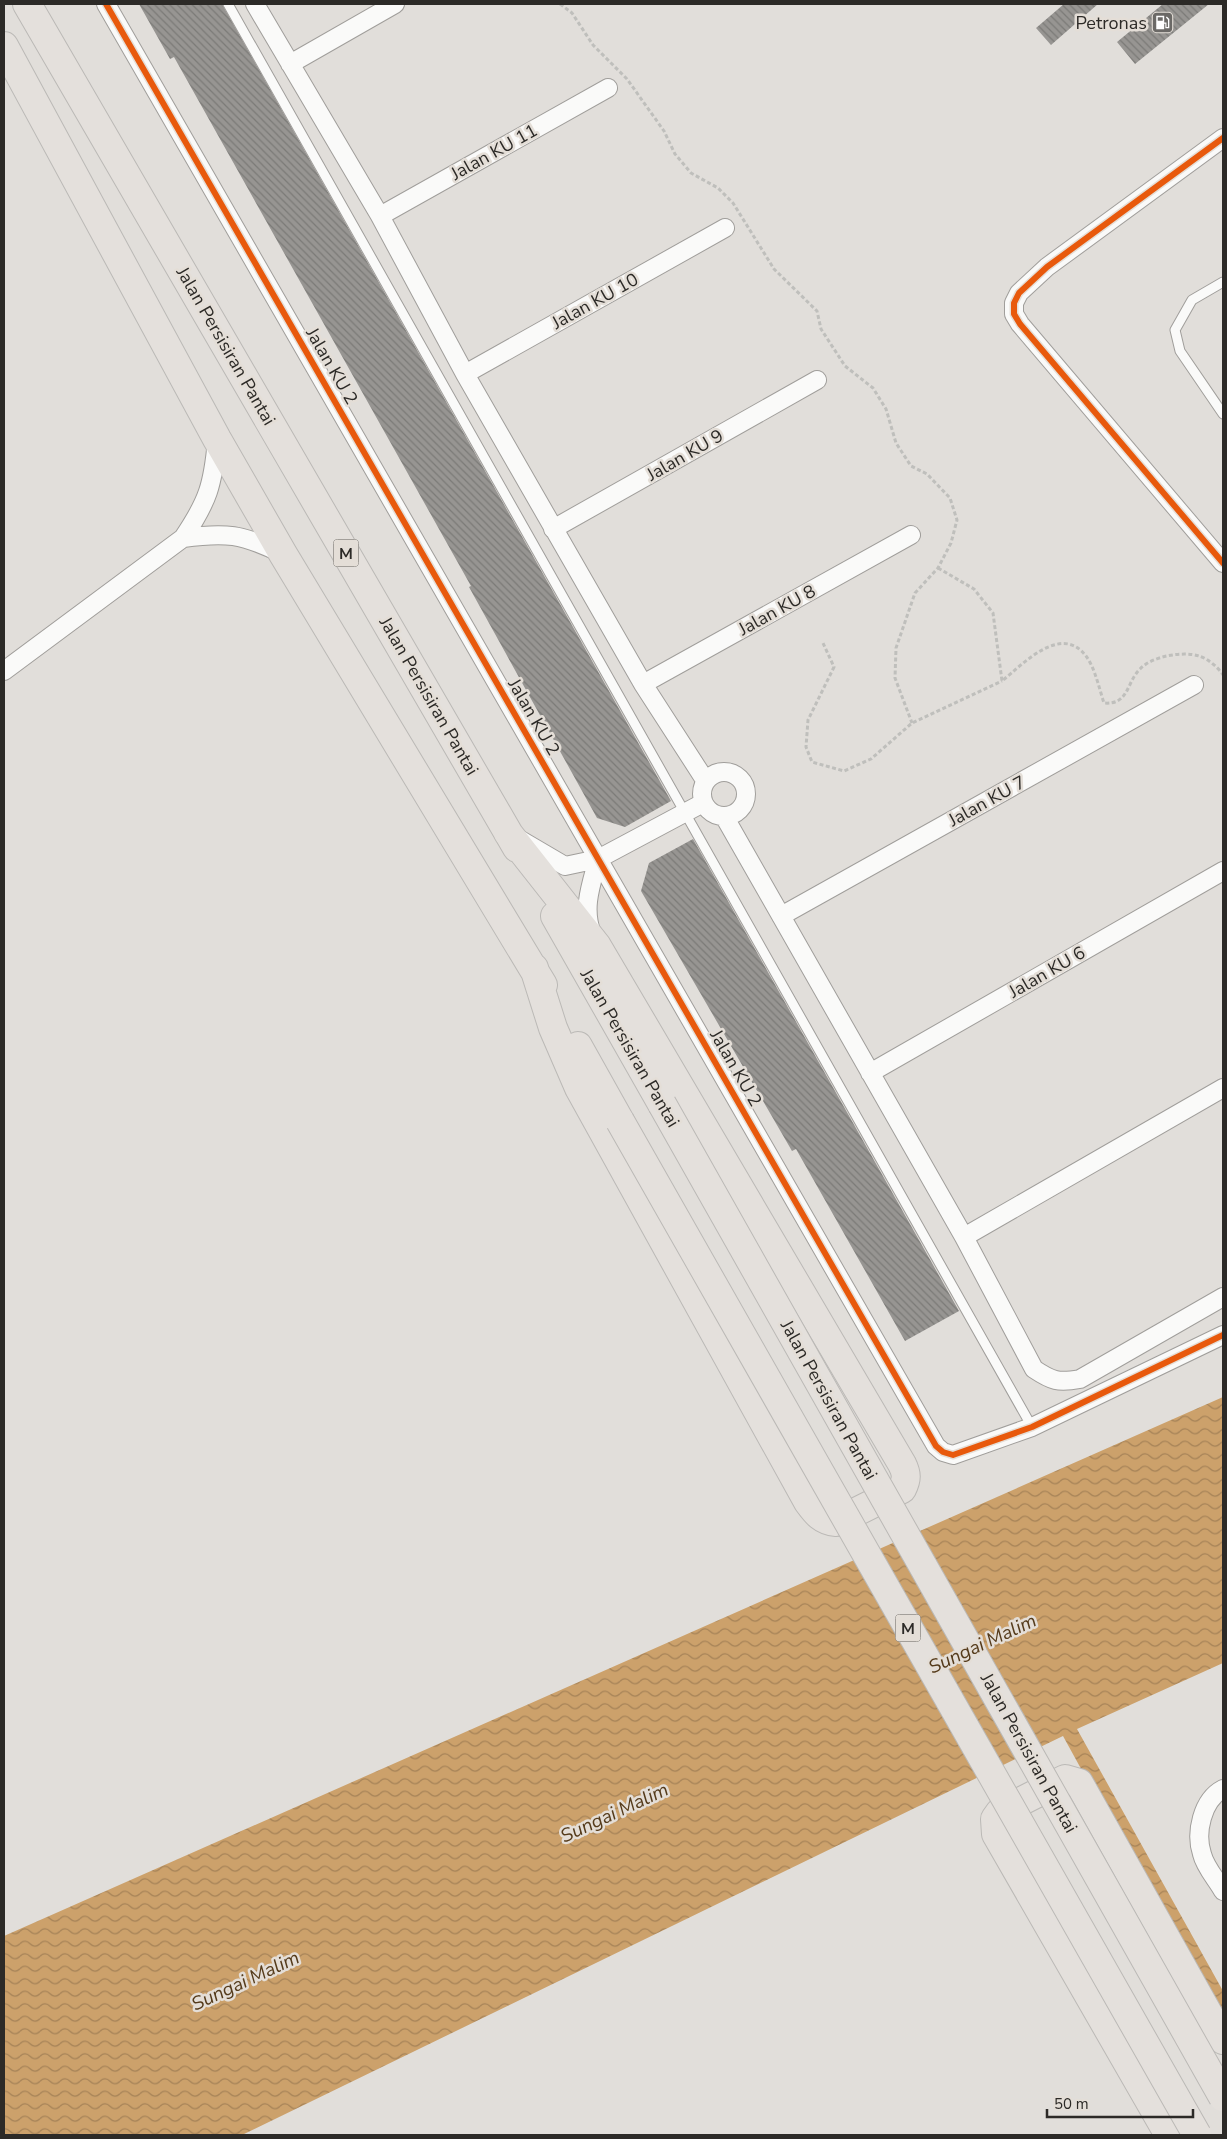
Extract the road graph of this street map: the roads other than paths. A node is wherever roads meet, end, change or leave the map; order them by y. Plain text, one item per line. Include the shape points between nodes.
1 (27, 4) edge
2 (106, 4) edge
3 (228, 4) edge
4 (256, 4) edge
5 (395, 4) edge
6 (4, 46) edge
7 (290, 64) junction
8 (608, 88) dead end
9 (1223, 138) edge
10 (380, 216) junction
11 (725, 228) dead end
12 (1223, 282) edge
13 (465, 374) junction
14 (817, 380) dead end
15 (1223, 414) edge
16 (217, 439) junction
17 (553, 529) junction
18 (911, 535) dead end
19 (183, 538) junction
20 (282, 554) junction
21 (1223, 563) edge
22 (4, 672) edge
23 (643, 684) junction
24 (1194, 685) dead end
25 (706, 780) junction
26 (703, 803) junction
27 (684, 813) junction
28 (724, 816) junction
29 (508, 833) junction
30 (598, 859) junction
31 (1223, 871) edge
32 (781, 916) junction
33 (596, 946) junction
34 (534, 968) junction
35 (870, 1073) junction
36 (1223, 1088) edge
37 (964, 1237) junction
38 (1223, 1297) edge
39 (1223, 1335) edge
40 (1032, 1427) junction
41 (1223, 1789) edge
42 (1223, 1891) edge
43 (1223, 2040) edge
44 (1223, 2097) edge
45 (1169, 2135) edge
46 (1197, 2135) edge

1 - 29 main road, Jalan Persisiran Pantai / M
2 - 30 street, Jalan KU 2
3 - 27 lane
4 - 7 street
5 - 7 street
6 - 16 main road, M
7 - 10 street
8 - 10 street, Jalan KU 11
9 - 21 street via 1047,267 1019,293 1014,303 1014,314 1020,324
10 - 13 street
11 - 13 street, Jalan KU 10
12 - 15 lane via 1192,300 1175,330 1180,352
13 - 17 street
14 - 17 street, Jalan KU 9
16 - 19 street via 215,469 208,494 201,512
16 - 20 main road, M
17 - 23 street
18 - 23 street, Jalan KU 8
19 - 20 street via 214,534 236,536
19 - 22 street
20 - 34 main road, M
23 - 25 street
24 - 32 street, Jalan KU 7
25 - 26 street via 701,791
25 - 28 street via 725,771 739,777 744,784 746,798 743,805 738,811
26 - 27 street
26 - 28 street via 711,813
27 - 30 street
27 - 40 lane
28 - 32 street
29 - 30 street via 565,866
29 - 33 main road
29 - 44 main road, Jalan Persisiran Pantai / M, bridge
30 - 33 street via 587,900 587,921
30 - 40 street, Jalan KU 2 via 936,1446 953,1455
31 - 35 street, Jalan KU 6
32 - 35 street
33 - 34 main road via 906,1474 902,1489 836,1522 827,1521 808,1502 579,1088 553,1028
34 - 46 main road, M, bridge
35 - 37 street
36 - 37 street
37 - 38 street via 1034,1369 1050,1380 1080,1379
39 - 40 street
41 - 42 street via 1216,1793 1203,1812 1200,1833 1202,1855
43 - 45 main road via 1079,1783 1065,1779 1000,1812 995,1819 996,1834

